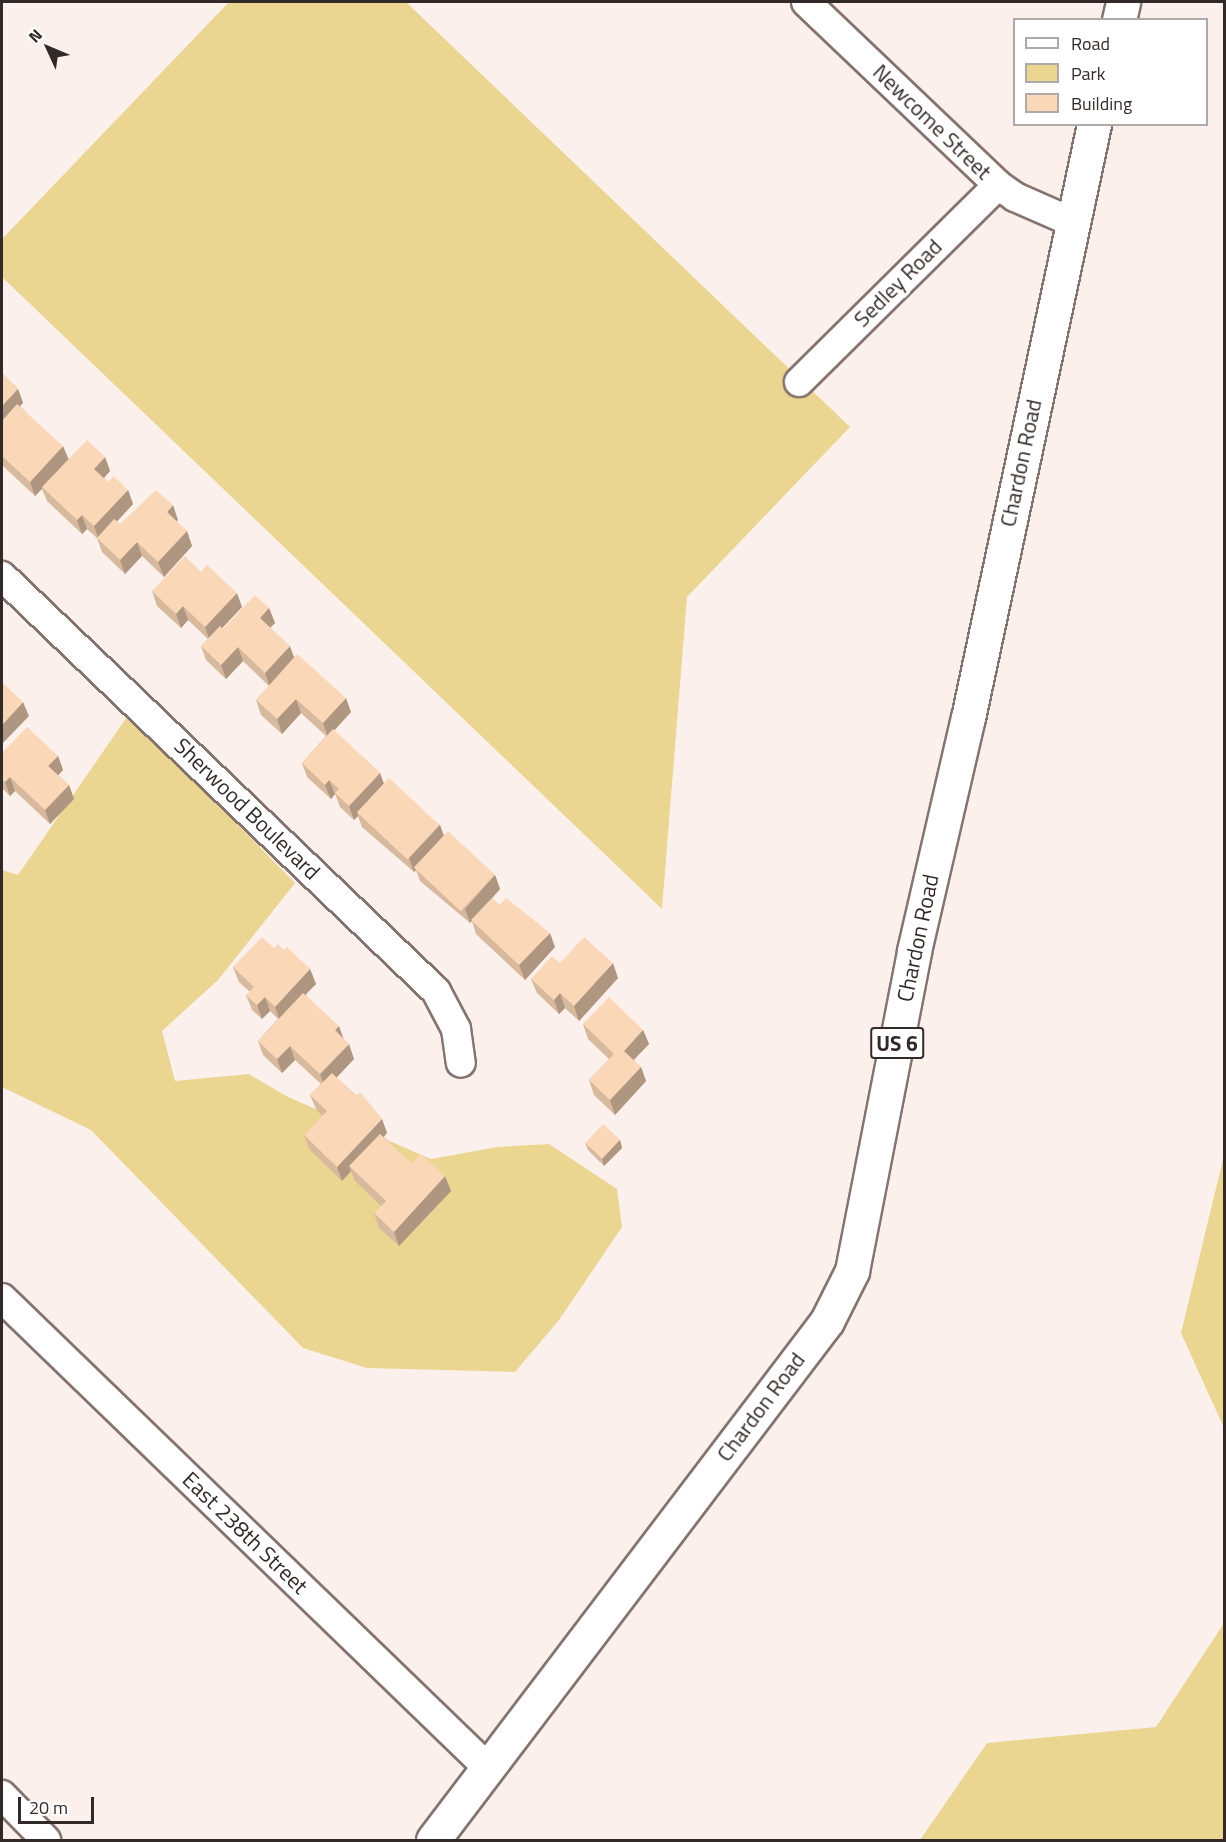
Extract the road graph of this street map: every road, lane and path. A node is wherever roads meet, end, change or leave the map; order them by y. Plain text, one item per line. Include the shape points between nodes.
1 (806, 2) edge
2 (1123, 2) edge
3 (1119, 18) edge
4 (1094, 126) edge
5 (998, 185) junction
6 (1072, 222) junction
7 (799, 382) dead end
8 (2, 576) edge
9 (461, 1063) dead end
10 (2, 1298) edge
11 (488, 1768) junction
12 (2, 1795) edge
13 (46, 1840) edge
14 (433, 1840) edge

1 - 5 street, Newcome Street
2 - 3 main road
4 - 6 main road, Chardon Road / US 6
5 - 6 street, Newcome Street via 1015,197
5 - 7 street, Sedley Road
6 - 11 main road, Chardon Road / US 6 via 968,718 914,951 852,1271 827,1321
8 - 9 street, Sherwood Boulevard via 436,991 453,1020
10 - 11 street, East 238th Street
11 - 14 main road, Chardon Road / US 6
12 - 13 street

